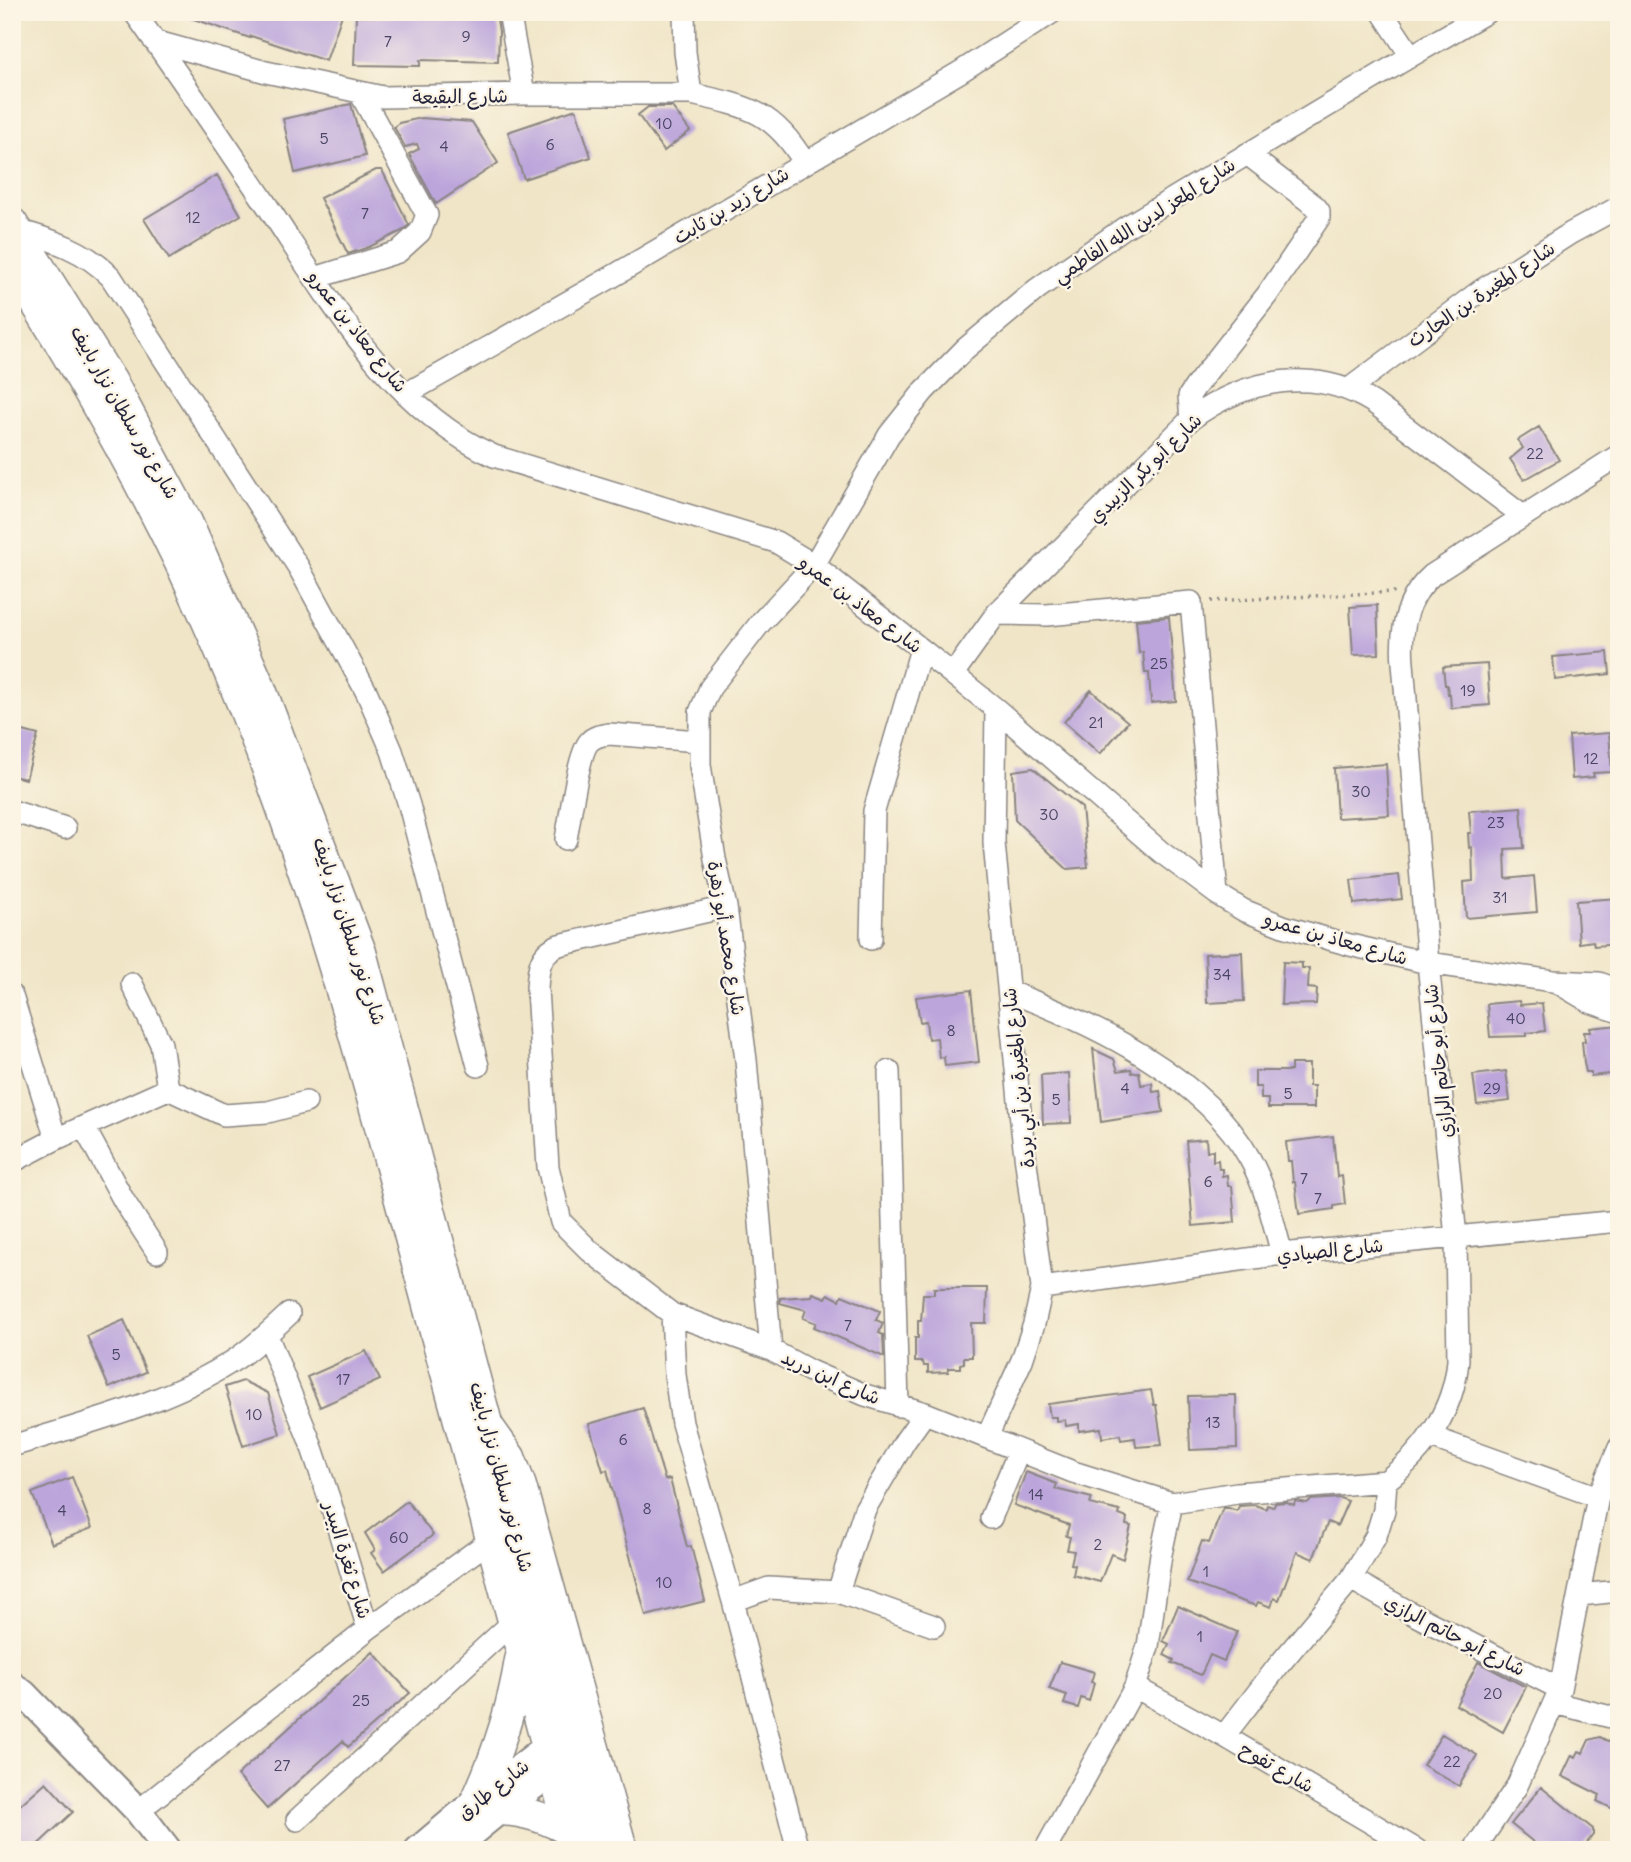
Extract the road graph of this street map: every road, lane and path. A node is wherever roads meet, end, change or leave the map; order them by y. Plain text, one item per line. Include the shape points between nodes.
1 (134, 12) edge
2 (509, 12) edge
3 (684, 12) edge
4 (1053, 12) edge
5 (1382, 12) edge
6 (1487, 12) edge
7 (154, 41) junction
8 (1411, 56) junction
9 (360, 93) junction
10 (524, 94) junction
11 (691, 94) junction
12 (1247, 155) junction
13 (804, 162) junction
14 (1619, 206) edge
15 (15, 226) edge
16 (12, 265) edge
17 (315, 278) junction
18 (1349, 389) junction
19 (406, 394) junction
20 (1191, 419) junction
21 (1619, 455) edge
22 (1523, 516) junction
23 (814, 565) junction
24 (1417, 591) junction
25 (1191, 602) junction
26 (996, 614) junction
27 (920, 649) junction
28 (953, 674) junction
29 (996, 709) junction
30 (699, 741) junction
31 (12, 811) edge
32 (65, 828) dead end
33 (566, 839) dead end
34 (1217, 894) junction
35 (726, 907) junction
36 (871, 939) dead end
37 (1428, 963) junction
38 (1553, 981) junction
39 (132, 984) dead end
40 (1619, 990) edge
41 (1010, 992) junction
42 (12, 996) edge
43 (1619, 1012) edge
44 (478, 1066) dead end
45 (889, 1071) dead end
46 (168, 1089) junction
47 (306, 1102) dead end
48 (84, 1127) junction
49 (56, 1139) junction
50 (12, 1162) edge
51 (1619, 1221) edge
52 (1456, 1237) junction
53 (157, 1252) dead end
54 (1282, 1254) junction
55 (1042, 1288) junction
56 (289, 1314) dead end
57 (672, 1314) junction
58 (267, 1335) junction
59 (771, 1350) junction
60 (898, 1406) junction
61 (925, 1413) junction
62 (485, 1416) junction
63 (987, 1437) junction
64 (1430, 1437) junction
65 (12, 1446) edge
66 (1619, 1448) edge
67 (1019, 1451) junction
68 (1386, 1481) junction
69 (1598, 1497) junction
70 (1172, 1503) junction
71 (991, 1518) dead end
72 (491, 1540) junction
73 (1351, 1579) junction
74 (1619, 1591) edge
75 (838, 1592) junction
76 (1580, 1595) junction
77 (733, 1601) junction
78 (513, 1622) junction
79 (934, 1626) dead end
80 (368, 1629) junction
81 (521, 1653) junction
82 (12, 1685) edge
83 (1135, 1687) junction
84 (1557, 1696) junction
85 (1619, 1718) edge
86 (1224, 1736) junction
87 (562, 1751) junction
88 (488, 1805) junction
89 (138, 1811) junction
90 (297, 1820) dead end
91 (573, 1841) edge
92 (168, 1850) edge
93 (418, 1850) edge
94 (451, 1850) edge
95 (601, 1850) edge
96 (627, 1850) edge
97 (798, 1850) edge
98 (1045, 1850) edge
99 (1417, 1850) edge
100 (1474, 1850) edge

1 - 7 street, شارع معاذ بن عمرو
2 - 10 street
3 - 11 street
4 - 13 street, شارع زيد بن ثابت
5 - 8 street
6 - 8 street, شارع المعز لدين الله الفاطمي
7 - 9 street, شارع البقيعة
7 - 17 street, شارع معاذ بن عمرو
8 - 12 street, شارع المعز لدين الله الفاطمي
9 - 10 street, شارع البقيعة via 383,97
9 - 17 street via 427,215 420,233 398,252
10 - 11 street, شارع البقيعة
11 - 13 street, شارع البقيعة via 762,116 781,128
12 - 20 street via 1315,206 1319,218 1189,396
12 - 23 street, شارع المعز لدين الله الفاطمي via 1124,228 1037,289 965,349 889,435
13 - 19 street, شارع زيد بن ثابت
14 - 18 street, شارع المغيرة بن الحارث via 1480,291
15 - 44 street via 63,243 111,278 299,568 368,693 409,806
15 - 62 main road, شارع نور سلطان نزار باييف via 158,464 226,606 293,768 368,975
16 - 72 main road, شارع نور سلطان نزار باييف via 126,458 179,560 253,732 353,1028
17 - 19 street, شارع معاذ بن عمرو
18 - 20 street, شارع أبو بكر الزبيدي via 1326,382 1256,386 1228,395
18 - 22 street, شارع أبو بكر الزبيدي
19 - 23 street, شارع معاذ بن عمرو via 442,426 494,456 776,542
20 - 26 street, شارع أبو بكر الزبيدي
21 - 22 street, شارع أبو حاتم الرازي
22 - 24 street, شارع أبو حاتم الرازي via 1440,570
23 - 27 street, شارع معاذ بن عمرو
23 - 30 street, شارع محمد أبو زهرة via 761,622 710,688 700,712
24 - 25 path
24 - 37 street, شارع أبو حاتم الرازي via 1405,617 1402,651
25 - 26 street via 1047,615
25 - 34 street
26 - 28 street, شارع أبو بكر الزبيدي
27 - 28 street, شارع معاذ بن عمرو
27 - 36 street via 874,811
28 - 29 street, شارع معاذ بن عمرو
29 - 34 street, شارع معاذ بن عمرو via 1161,852
29 - 41 street, شارع المغيرة بن أبي بردة via 994,843
30 - 33 street via 609,734 589,742
30 - 35 street, شارع محمد أبو زهرة
31 - 32 street
34 - 37 street, شارع معاذ بن عمرو via 1283,926
35 - 57 street, شارع ابن دريد via 559,945 540,961 537,989 548,1167 561,1223
35 - 59 street, شارع محمد أبو زهرة via 746,1060
37 - 38 street, شارع معاذ بن عمرو
37 - 52 street, شارع أبو حاتم الرازي
38 - 40 street, شارع معاذ بن عمرو via 1599,983
38 - 43 street, شارع معاذ بن عمرو
39 - 46 street via 160,1044
41 - 54 street via 1122,1042 1208,1106 1251,1160
41 - 55 street, شارع المغيرة بن أبي بردة
42 - 49 street
45 - 60 street
46 - 47 street via 224,1115 268,1112
46 - 48 street
48 - 49 street
48 - 53 street
49 - 50 street
51 - 52 street, شارع الصيادي
52 - 54 street, شارع الصيادي
52 - 64 street, شارع أبو حاتم الرازي via 1457,1378
54 - 55 street, شارع الصيادي
55 - 63 street, شارع المغيرة بن أبي بردة via 1022,1360
56 - 58 street
57 - 59 street, شارع ابن دريد
57 - 77 street via 682,1423
58 - 65 street via 198,1381
58 - 80 street, شارع ثغرة البيدر via 309,1438
59 - 60 street, شارع ابن دريد via 836,1384
60 - 61 street, شارع ابن دريد
61 - 63 street, شارع ابن دريد
61 - 75 street via 865,1509
62 - 87 main road, شارع نور سلطان نزار باييف
62 - 96 street via 521,1469
63 - 67 street, شارع ابن دريد
64 - 68 street, شارع أبو حاتم الرازي via 1408,1464
64 - 69 street
66 - 69 street
67 - 70 street, شارع ابن دريد
67 - 71 street
68 - 70 street, شارع ابن دريد
68 - 73 street via 1376,1536
69 - 76 street
70 - 83 street via 1147,1646
72 - 78 main road, شارع نور سلطان نزار باييف
72 - 80 street
73 - 84 street, شارع أبو حاتم الرازي
73 - 86 street
74 - 76 street
75 - 77 street via 769,1588
75 - 79 street
76 - 84 street
77 - 97 street
78 - 81 main road, شارع نور سلطان نزار باييف
78 - 90 street
80 - 89 street, شارع ثغرة البيدر
81 - 87 main road, شارع نور سلطان نزار باييف
81 - 88 main road via 506,1729 493,1765
82 - 89 street
83 - 86 street, شارع تفوح
83 - 98 street
84 - 85 street, شارع أبو حاتم الرازي
84 - 100 street via 1517,1786
86 - 99 street, شارع تفوح
87 - 88 street, شارع طارق
87 - 91 main road
87 - 95 main road
88 - 91 main road via 558,1824
88 - 93 street, شارع طارق
88 - 94 street, شارع طارق
89 - 92 street

